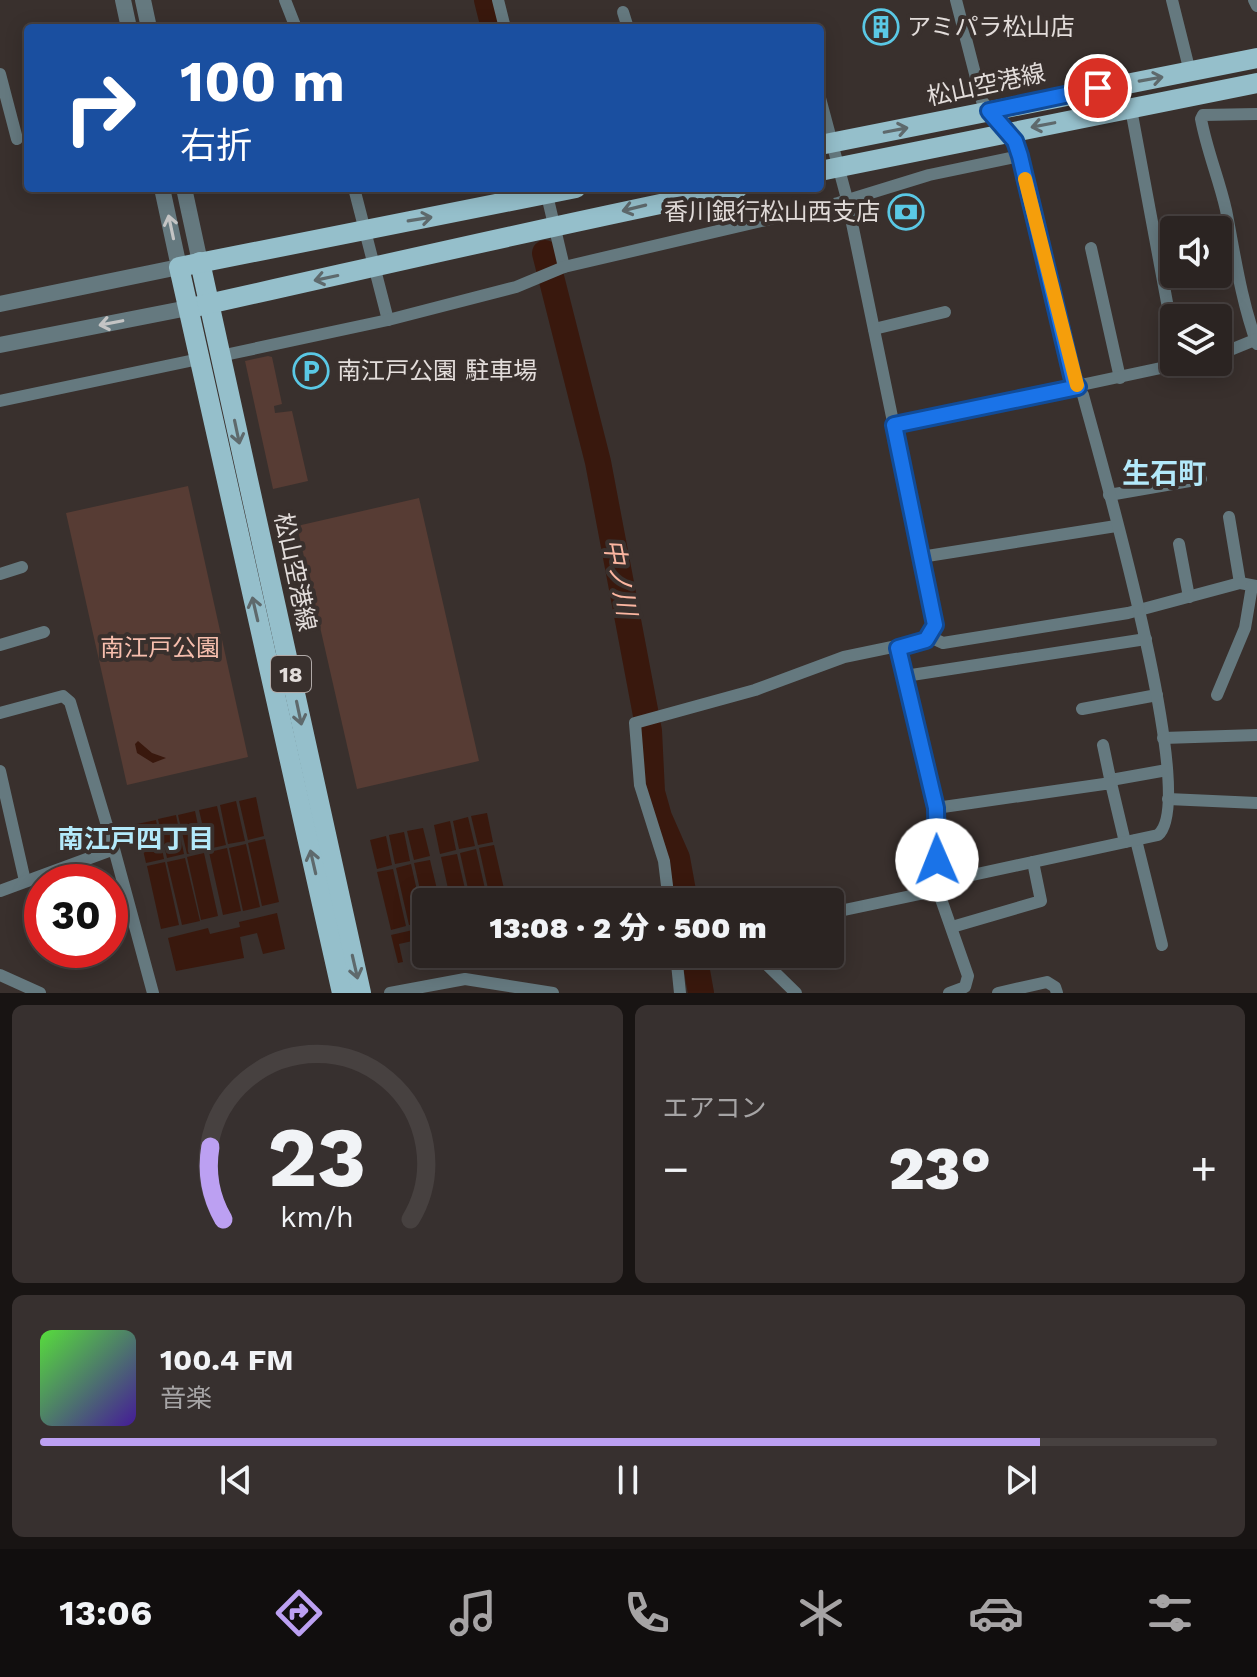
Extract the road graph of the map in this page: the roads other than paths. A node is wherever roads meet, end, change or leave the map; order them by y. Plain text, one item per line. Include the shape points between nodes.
1 (123, 0) edge
2 (143, 0) edge
3 (285, 0) edge
4 (498, 0) edge
5 (956, 0) edge
6 (1172, 0) edge
7 (1254, 0) edge
8 (1257, 6) edge
9 (623, 12) dead end
10 (128, 24) edge
11 (148, 24) edge
12 (294, 24) edge
13 (504, 24) edge
14 (627, 24) edge
15 (1257, 58) edge
16 (1190, 72) junction
17 (0, 74) edge
18 (1257, 83) edge
19 (1208, 93) junction
20 (1131, 109) junction
21 (989, 111) junction
22 (1214, 114) junction
23 (1257, 114) edge
24 (1006, 132) junction
25 (17, 139) dead end
26 (825, 144) edge
27 (1020, 156) junction
28 (828, 170) edge
29 (163, 192) edge
30 (185, 192) edge
31 (355, 192) edge
32 (546, 192) edge
33 (716, 192) edge
34 (847, 199) junction
35 (364, 228) junction
36 (556, 229) junction
37 (1091, 248) dead end
38 (200, 262) junction
39 (179, 267) junction
40 (373, 268) junction
41 (555, 270) junction
42 (0, 304) edge
43 (209, 304) junction
44 (1167, 304) edge
45 (188, 308) junction
46 (945, 312) dead end
47 (388, 320) junction
48 (874, 329) junction
49 (1256, 341) edge
50 (0, 345) edge
51 (1232, 350) edge
52 (220, 356) junction
53 (199, 359) junction
54 (1160, 368) edge
55 (1120, 378) junction
56 (1078, 387) junction
57 (0, 401) edge
58 (894, 425) junction
59 (1201, 480) dead end
60 (1109, 495) junction
61 (1229, 517) dead end
62 (1116, 526) junction
63 (1179, 544) dead end
64 (921, 557) junction
65 (22, 567) dead end
66 (0, 574) edge
67 (1250, 585) edge
68 (1189, 597) junction
69 (1139, 609) junction
70 (44, 632) dead end
71 (930, 637) junction
72 (1146, 639) junction
73 (0, 645) edge
74 (898, 648) junction
75 (905, 676) junction
76 (1157, 695) junction
77 (1217, 695) dead end
78 (1082, 709) dead end
79 (0, 713) edge
80 (1257, 735) edge
81 (1163, 738) junction
82 (1103, 745) dead end
83 (1167, 770) junction
84 (0, 775) edge
85 (1111, 782) junction
86 (1168, 799) junction
87 (1257, 803) edge
88 (936, 808) junction
89 (1130, 841) junction
90 (114, 849) junction
91 (1033, 862) junction
92 (72, 864) edge
93 (24, 877) edge
94 (24, 881) edge
95 (940, 886) junction
96 (667, 888) edge
97 (0, 891) edge
98 (844, 910) edge
99 (952, 927) junction
100 (1162, 945) dead end
101 (677, 968) edge
102 (770, 968) edge
103 (0, 975) edge
104 (968, 982) junction
105 (979, 992) edge
106 (40, 993) edge
107 (153, 993) edge
108 (342, 993) edge
109 (361, 993) edge
110 (390, 993) edge
111 (553, 993) edge
112 (680, 993) edge
113 (796, 993) edge
114 (949, 993) edge
115 (998, 993) edge
116 (1057, 993) edge

1 - 10 street
2 - 11 street
3 - 12 street
4 - 13 street
5 - 21 street
6 - 16 street
7 - 8 street
9 - 14 street
15 - 16 main road, 松山空港線
21 -> 16 main road, 松山空港線
17 - 25 street
18 - 19 main road, 松山空港線
19 - 20 main road, 松山空港線
19 - 22 street
20 -> 24 main road, 松山空港線
20 - 44 street
21 - 24 street
26 -> 21 main road, 松山空港線
22 - 23 street
22 - 49 street via 1201,119 1208,157 1224,202 1239,288
24 - 27 street
24 - 28 main road, 松山空港線
26 - 28 street
27 - 34 street
27 - 56 street
28 - 34 street
39 -> 29 street
30 - 38 street
31 - 35 street
35 -> 32 main road
32 - 36 street
33 -> 36 main road
34 - 41 street
34 - 48 street
35 - 38 main road
35 - 40 street
36 - 40 main road
36 - 41 street
37 - 55 street
38 - 39 main road
38 - 43 main road, 松山空港線 / 18
39 - 42 street
39 - 45 main road, 松山空港線 / 18
40 -> 43 main road
40 - 47 street
41 - 47 street via 516,287
43 - 45 main road
43 - 52 main road, 松山空港線 / 18
45 -> 50 street
45 - 53 main road, 松山空港線 / 18
46 - 48 street
47 - 52 street
48 - 58 street
49 - 51 street
52 -> 109 main road, 松山空港線 / 18
53 - 57 street
108 -> 53 main road, 松山空港線 / 18
54 - 55 street
55 - 56 street
56 - 58 street
56 - 60 street
58 - 64 street
59 - 60 street
60 - 62 street
61 - 67 street
62 - 64 street
62 - 69 street
63 - 68 street
64 - 71 street via 935,625
65 - 66 street
67 - 68 street
67 - 77 street via 1245,628
68 - 69 street
69 - 71 street via 943,643
69 - 72 street
70 - 73 street
71 - 74 street
72 - 75 street
72 - 76 street
74 - 75 street
74 - 96 street via 790,669 756,696 636,718 640,785
75 - 88 street
76 - 78 street
76 - 81 street
79 - 90 street via 63,696 70,702
80 - 81 street
81 - 83 street
82 - 85 street
83 - 85 street
83 - 86 street
84 - 93 street
85 - 88 street
85 - 89 street
86 - 87 street
86 - 89 street via 1162,832
88 - 95 street
89 - 91 street
89 - 100 street
90 - 92 street
90 - 107 street
91 - 95 street
91 - 99 street via 1041,901
94 - 97 street
95 - 98 street
95 - 99 street
99 - 104 street
101 - 112 street
102 - 113 street
103 - 106 street
104 - 105 street
104 - 114 street
110 - 111 street via 465,979
115 - 116 street via 1047,982

